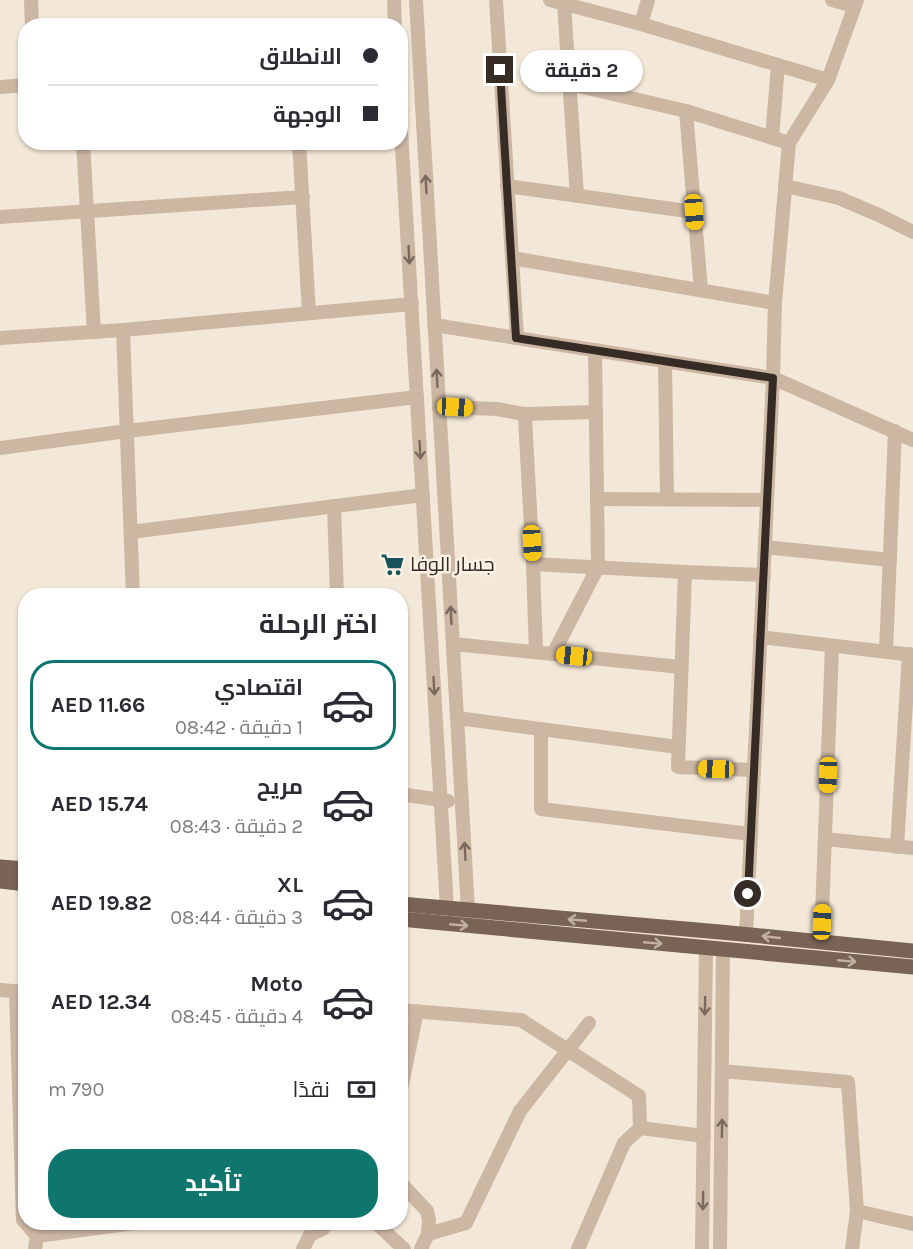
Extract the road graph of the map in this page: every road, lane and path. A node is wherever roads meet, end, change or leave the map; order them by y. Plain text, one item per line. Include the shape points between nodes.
1 (31, 0) edge
2 (394, 0) edge
3 (416, 0) edge
4 (496, 0) edge
5 (648, 0) edge
6 (832, 0) edge
7 (557, 2) edge
8 (856, 3) edge
9 (32, 18) edge
10 (395, 18) edge
11 (641, 24) junction
12 (778, 65) junction
13 (828, 80) junction
14 (570, 84) junction
15 (18, 86) edge
16 (0, 87) edge
17 (686, 111) junction
18 (772, 138) junction
19 (789, 143) junction
20 (84, 150) edge
21 (300, 150) edge
22 (402, 150) edge
23 (507, 186) junction
24 (785, 186) junction
25 (577, 196) junction
26 (303, 197) junction
27 (88, 211) junction
28 (694, 212) junction
29 (0, 217) edge
30 (913, 232) edge
31 (512, 258) junction
32 (701, 290) junction
33 (775, 303) junction
34 (412, 304) junction
35 (309, 313) junction
36 (434, 325) junction
37 (123, 330) junction
38 (94, 332) junction
39 (0, 338) edge
40 (516, 338) junction
41 (595, 350) junction
42 (665, 361) junction
43 (773, 378) junction
44 (417, 397) junction
45 (439, 407) junction
46 (596, 412) junction
47 (525, 418) dead end
48 (127, 431) junction
49 (895, 432) junction
50 (913, 440) edge
51 (0, 448) edge
52 (423, 495) junction
53 (597, 499) junction
54 (667, 499) junction
55 (767, 500) junction
56 (334, 506) junction
57 (131, 532) junction
58 (765, 547) junction
59 (890, 560) junction
60 (533, 564) junction
61 (598, 567) junction
62 (685, 572) junction
63 (764, 575) junction
64 (133, 588) edge
65 (337, 588) edge
66 (760, 637) junction
67 (453, 644) junction
68 (832, 646) junction
69 (536, 652) junction
70 (886, 652) junction
71 (553, 654) junction
72 (911, 655) edge
73 (681, 667) junction
74 (457, 718) junction
75 (541, 729) junction
76 (678, 747) junction
77 (754, 770) junction
78 (907, 775) edge
79 (408, 795) edge
80 (441, 801) junction
81 (462, 802) junction
82 (751, 834) junction
83 (825, 839) junction
84 (897, 847) junction
85 (913, 848) edge
86 (0, 867) edge
87 (18, 868) edge
88 (0, 881) edge
89 (18, 883) edge
90 (408, 905) edge
91 (447, 908) junction
92 (468, 910) junction
93 (408, 920) edge
94 (746, 935) junction
95 (821, 942) junction
96 (706, 948) junction
97 (723, 950) junction
98 (913, 951) edge
99 (913, 967) edge
100 (0, 990) edge
101 (18, 991) edge
102 (408, 1010) edge
103 (417, 1011) junction
104 (589, 1023) dead end
105 (567, 1050) junction
106 (408, 1055) edge
107 (722, 1071) junction
108 (640, 1128) junction
109 (704, 1136) junction
110 (408, 1191) edge
111 (857, 1211) junction
112 (913, 1224) edge
113 (76, 1230) edge
114 (321, 1230) edge
115 (384, 1230) edge
116 (428, 1234) junction
117 (36, 1243) edge
118 (303, 1249) edge
119 (404, 1249) edge
120 (421, 1249) edge
121 (578, 1249) edge
122 (702, 1249) edge
123 (720, 1249) edge
124 (852, 1249) edge

1 - 9 street
2 - 10 street
36 -> 3 street
4 - 23 street
5 - 11 street
6 - 8 street
7 - 11 street
7 - 14 street
8 - 13 street
11 - 12 street
12 - 13 street
12 - 18 street
13 - 19 street
14 - 17 street
14 - 25 street
15 - 16 street
17 - 18 street
17 - 28 street
18 - 19 street
19 - 24 street
20 - 27 street
21 - 26 street
22 -> 34 street
23 - 25 street
23 - 31 street
24 - 30 street via 839,198
24 - 33 street
25 - 28 street
26 - 27 street
26 - 35 street
27 - 29 street
27 - 38 street
28 - 32 street
31 - 32 street
31 - 40 street
32 - 33 street
33 - 43 street
34 - 35 street
34 - 44 street
35 - 37 street
36 - 40 street
45 -> 36 street
37 - 38 street
37 - 48 street
38 - 39 street
40 - 41 street
41 - 42 street
41 - 46 street
42 - 43 street
42 - 54 street
43 - 49 street
43 - 55 street
44 - 48 street
44 -> 52 street
45 - 46 street via 524,414
67 -> 45 street
46 - 53 street
47 - 60 street
48 - 51 street
48 - 57 street
49 - 50 street
49 - 59 street
52 - 56 street
52 -> 80 street
53 - 54 street
53 - 61 street
54 - 55 street
55 - 58 street
56 - 57 street
56 - 65 street
57 - 64 street
58 - 59 street
58 - 63 street
59 - 70 street
60 - 61 street
60 - 69 street
61 - 62 street
61 - 71 street
62 - 63 street
62 - 73 street
63 - 66 street
66 - 68 street
66 - 77 street
67 - 69 street
67 - 74 street
68 - 70 street
68 - 83 street
69 - 71 street
70 - 72 street
71 - 73 street
72 - 78 street
73 - 76 street
74 - 75 street
74 - 81 street
75 - 76 street
75 - 82 street via 541,809
76 - 77 street via 678,768
77 - 82 street
78 - 84 street
79 - 80 street
80 - 81 street
80 - 91 street
92 -> 81 street
82 - 94 street
83 - 84 street
83 - 95 street
84 - 85 street
86 - 87 main road
88 - 89 main road
90 - 91 main road
91 - 92 main road
94 -> 92 main road
93 -> 96 main road
95 -> 94 main road
95 - 98 main road
96 - 97 main road
96 -> 109 street
97 -> 99 main road
97 - 107 street
100 - 101 street
102 - 103 street
103 - 105 street via 521,1020
103 - 106 street
104 - 105 street
105 - 108 street via 639,1096
105 - 116 street via 520,1111 466,1223
107 - 111 street via 848,1082
123 -> 107 street
108 - 109 street
108 - 121 street via 624,1143
109 -> 122 street
110 - 116 street via 427,1211
111 - 112 street
111 - 124 street
113 - 117 street
114 - 118 street via 310,1235
115 - 119 street
116 - 120 street

